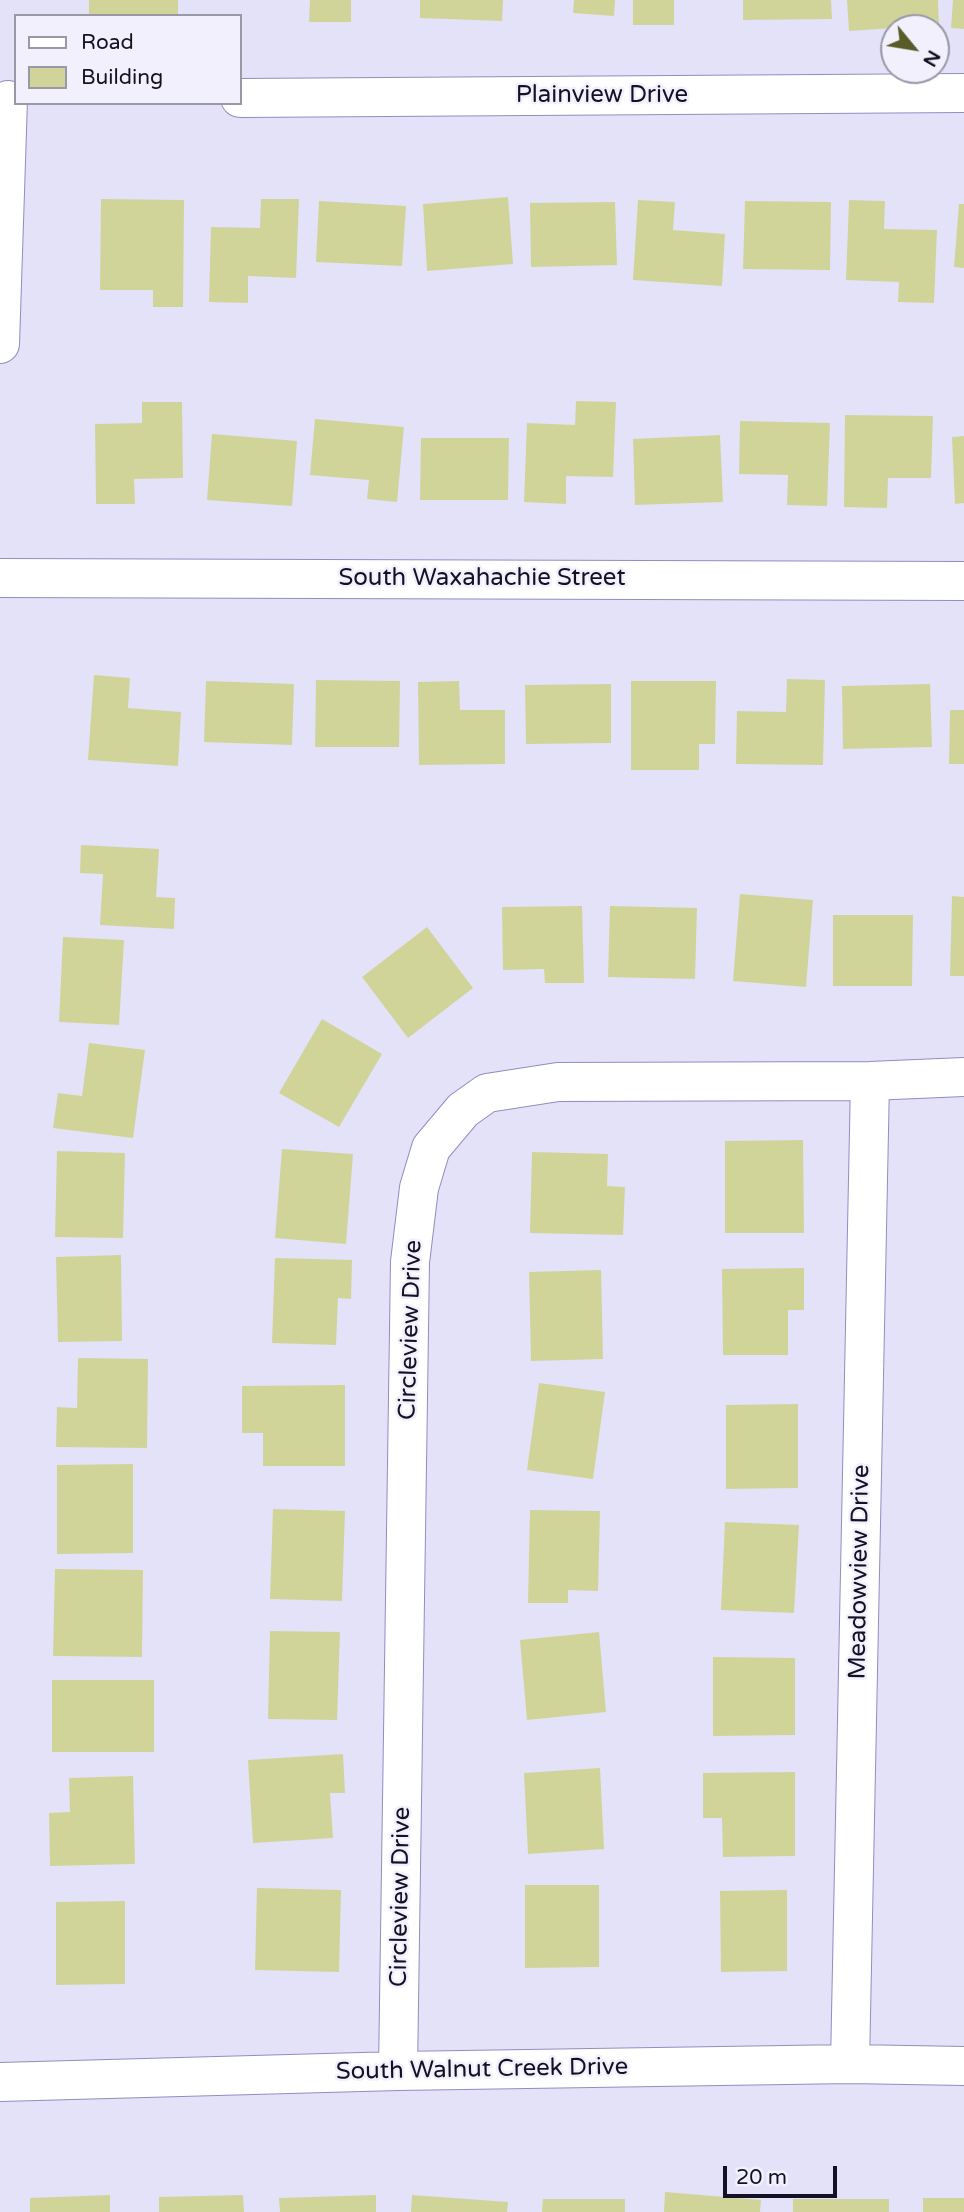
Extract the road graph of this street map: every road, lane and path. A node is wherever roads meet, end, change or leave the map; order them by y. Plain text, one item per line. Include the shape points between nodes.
1 (964, 93) edge
2 (242, 99) edge
3 (8, 100) edge
4 (0, 344) edge
5 (0, 578) edge
6 (964, 581) edge
7 (964, 1077) edge
8 (870, 1081) junction
9 (850, 2064) junction
10 (964, 2066) edge
11 (398, 2071) junction
12 (0, 2082) edge

1 - 2 street, Plainview Drive
3 - 4 street
5 - 6 street, South Waxahachie Street
7 - 8 street, Circleview Drive
8 - 9 street, Meadowview Drive
8 - 11 street, Circleview Drive via 558,1082 487,1093 463,1110 431,1148 419,1188 410,1262
9 - 10 street, South Walnut Creek Drive
9 - 11 street, South Walnut Creek Drive
11 - 12 street, South Walnut Creek Drive

